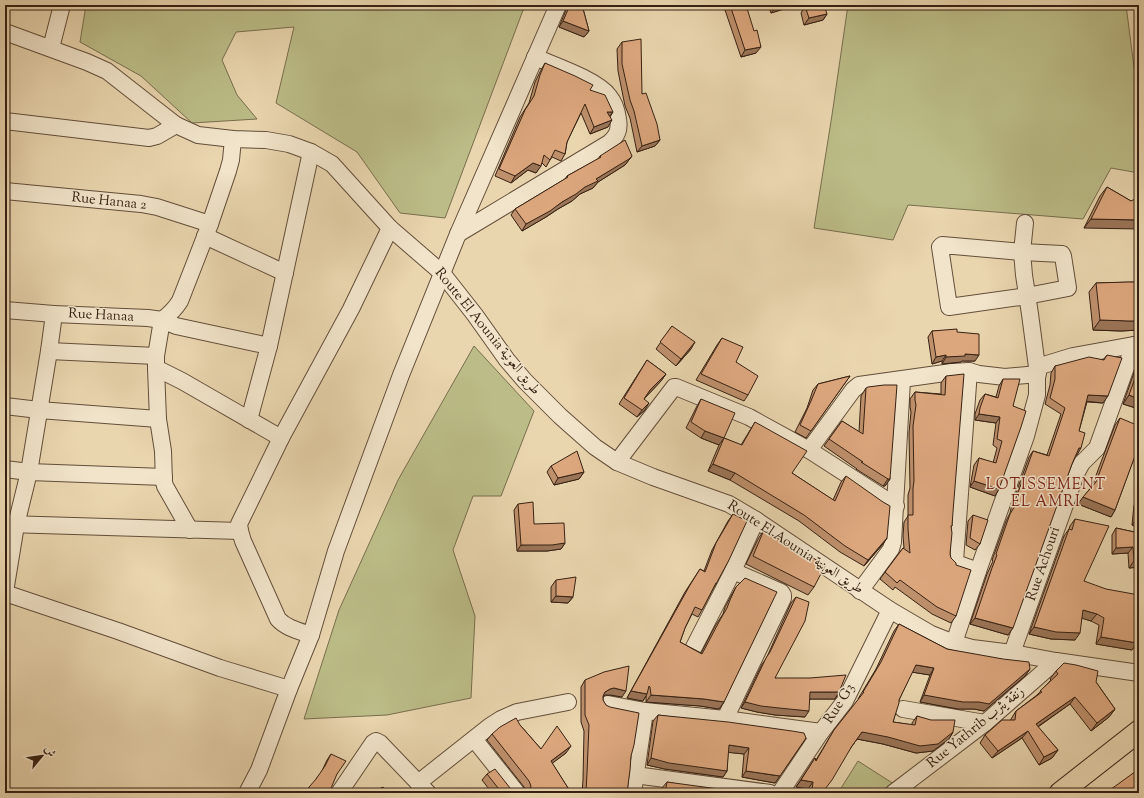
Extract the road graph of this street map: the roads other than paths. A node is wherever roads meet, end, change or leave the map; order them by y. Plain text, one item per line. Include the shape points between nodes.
1 (62, 5) edge
2 (558, 5) edge
3 (5, 32) edge
4 (50, 48) junction
5 (535, 57) junction
6 (5, 121) edge
7 (176, 125) junction
8 (233, 139) junction
9 (311, 152) junction
10 (5, 191) edge
11 (1024, 223) dead end
12 (390, 228) junction
13 (207, 230) junction
14 (458, 234) junction
15 (1022, 252) junction
16 (285, 273) junction
17 (442, 273) junction
18 (1027, 296) junction
19 (5, 310) edge
20 (54, 314) junction
21 (162, 320) junction
22 (1136, 344) edge
23 (269, 346) junction
24 (49, 351) junction
25 (156, 362) junction
26 (969, 371) junction
27 (1037, 371) junction
28 (902, 380) junction
29 (5, 406) edge
30 (39, 410) junction
31 (158, 419) junction
32 (249, 420) junction
33 (281, 438) junction
34 (809, 450) junction
35 (617, 462) junction
36 (5, 469) edge
37 (29, 472) junction
38 (164, 477) junction
39 (896, 506) junction
40 (756, 520) junction
41 (10, 524) edge
42 (190, 530) junction
43 (240, 531) junction
44 (733, 571) junction
45 (978, 572) junction
46 (860, 591) junction
47 (5, 593) edge
48 (890, 610) junction
49 (310, 635) junction
50 (954, 644) junction
51 (694, 647) dead end
52 (1012, 653) junction
53 (1056, 661) junction
54 (1139, 672) edge
55 (289, 689) junction
56 (568, 702) dead end
57 (608, 704) edge
58 (903, 709) dead end
59 (645, 711) junction
60 (725, 719) junction
61 (985, 723) junction
62 (1139, 731) edge
63 (821, 732) junction
64 (474, 739) junction
65 (635, 775) junction
66 (423, 788) edge
67 (342, 791) edge
68 (247, 793) edge
69 (517, 793) edge
70 (633, 793) edge
71 (770, 793) edge
72 (780, 793) edge
73 (893, 793) edge
74 (1060, 793) edge

1 - 4 street
2 - 5 street
3 - 4 street, Route El Aounia طريق العونية
4 - 7 street, Route El Aounia طريق العونية via 108,71
5 - 14 street
5 - 14 street via 582,77 609,95 618,116 618,132 609,143
6 - 7 street via 149,138
7 - 8 street, Route El Aounia طريق العونية via 198,134
8 - 9 street, Route El Aounia طريق العونية via 266,140 289,144
8 - 13 street via 228,171
9 - 12 street, Route El Aounia طريق العونية via 332,164
9 - 16 street
10 - 13 street, Rue Hanaa 2 via 157,207
11 - 15 street
12 - 17 street, Route El Aounia طريق العونية
12 - 33 street via 351,309
13 - 16 street, Rue Hanaa 2
13 - 21 street via 176,309
14 - 17 street
15 - 18 street
15 - 18 street via 1063,255 1068,288
15 - 18 street via 942,245 940,247 949,307
16 - 23 street
17 - 35 street, Route El Aounia طريق العونية via 525,381 560,416
17 - 49 street via 336,551
18 - 27 street
19 - 20 street
20 - 21 street, Rue Hanaa
20 - 24 street, Rue Hanaa
21 - 23 street, Rue Hanaa via 176,326
21 - 25 street
22 - 27 street via 1073,356
22 - 52 street, Rue Achouri via 1097,448 1076,474
23 - 32 street
24 - 25 street
24 - 30 street, Rue Hanaa
25 - 31 street
25 - 32 street via 182,381
26 - 27 street via 1006,377
26 - 28 street
26 - 45 street via 955,561
27 - 45 street via 1037,395 1026,436
28 - 34 street via 859,386 852,390
28 - 39 street
29 - 30 street
30 - 31 street
30 - 37 street, Rue Hanaa
31 - 38 street
32 - 33 street
33 - 43 street via 242,518
34 - 35 street via 749,417 674,387
34 - 39 street
35 - 40 street, Route El Aounia طريق العونية via 729,504
36 - 37 street
37 - 38 street
37 - 41 street, Rue Hanaa
38 - 42 street via 165,486
39 - 46 street via 893,542
40 - 44 street
40 - 46 street, Route El Aounia طريق العونية
41 - 42 street
41 - 47 street, Rue Hanaa
42 - 43 street
43 - 49 street via 278,619 283,624
44 - 51 street
44 - 60 street via 781,592 783,598
45 - 50 street
46 - 48 street, Route El Aounia طريق العونية
47 - 55 street via 220,668
48 - 50 street, Route El Aounia طريق العونية via 930,634
48 - 63 street, Rue G3 via 845,701
49 - 55 street
50 - 52 street, Route El Aounia طريق العونية
52 - 53 street, Route El Aounia طريق العونية
53 - 54 street, Route El Aounia طريق العونية
53 - 61 street, Rue Yathrib زنقة يثرب
55 - 68 street via 259,770
56 - 64 street via 517,712
57 - 59 street
58 - 61 street
59 - 60 street
59 - 65 street
60 - 63 street
61 - 73 street, Rue Yathrib زنقة يثرب
62 - 74 main road
63 - 72 street, Rue G3
64 - 66 street
64 - 69 street
65 - 70 street
65 - 71 street
66 - 67 street via 376,741 372,743

